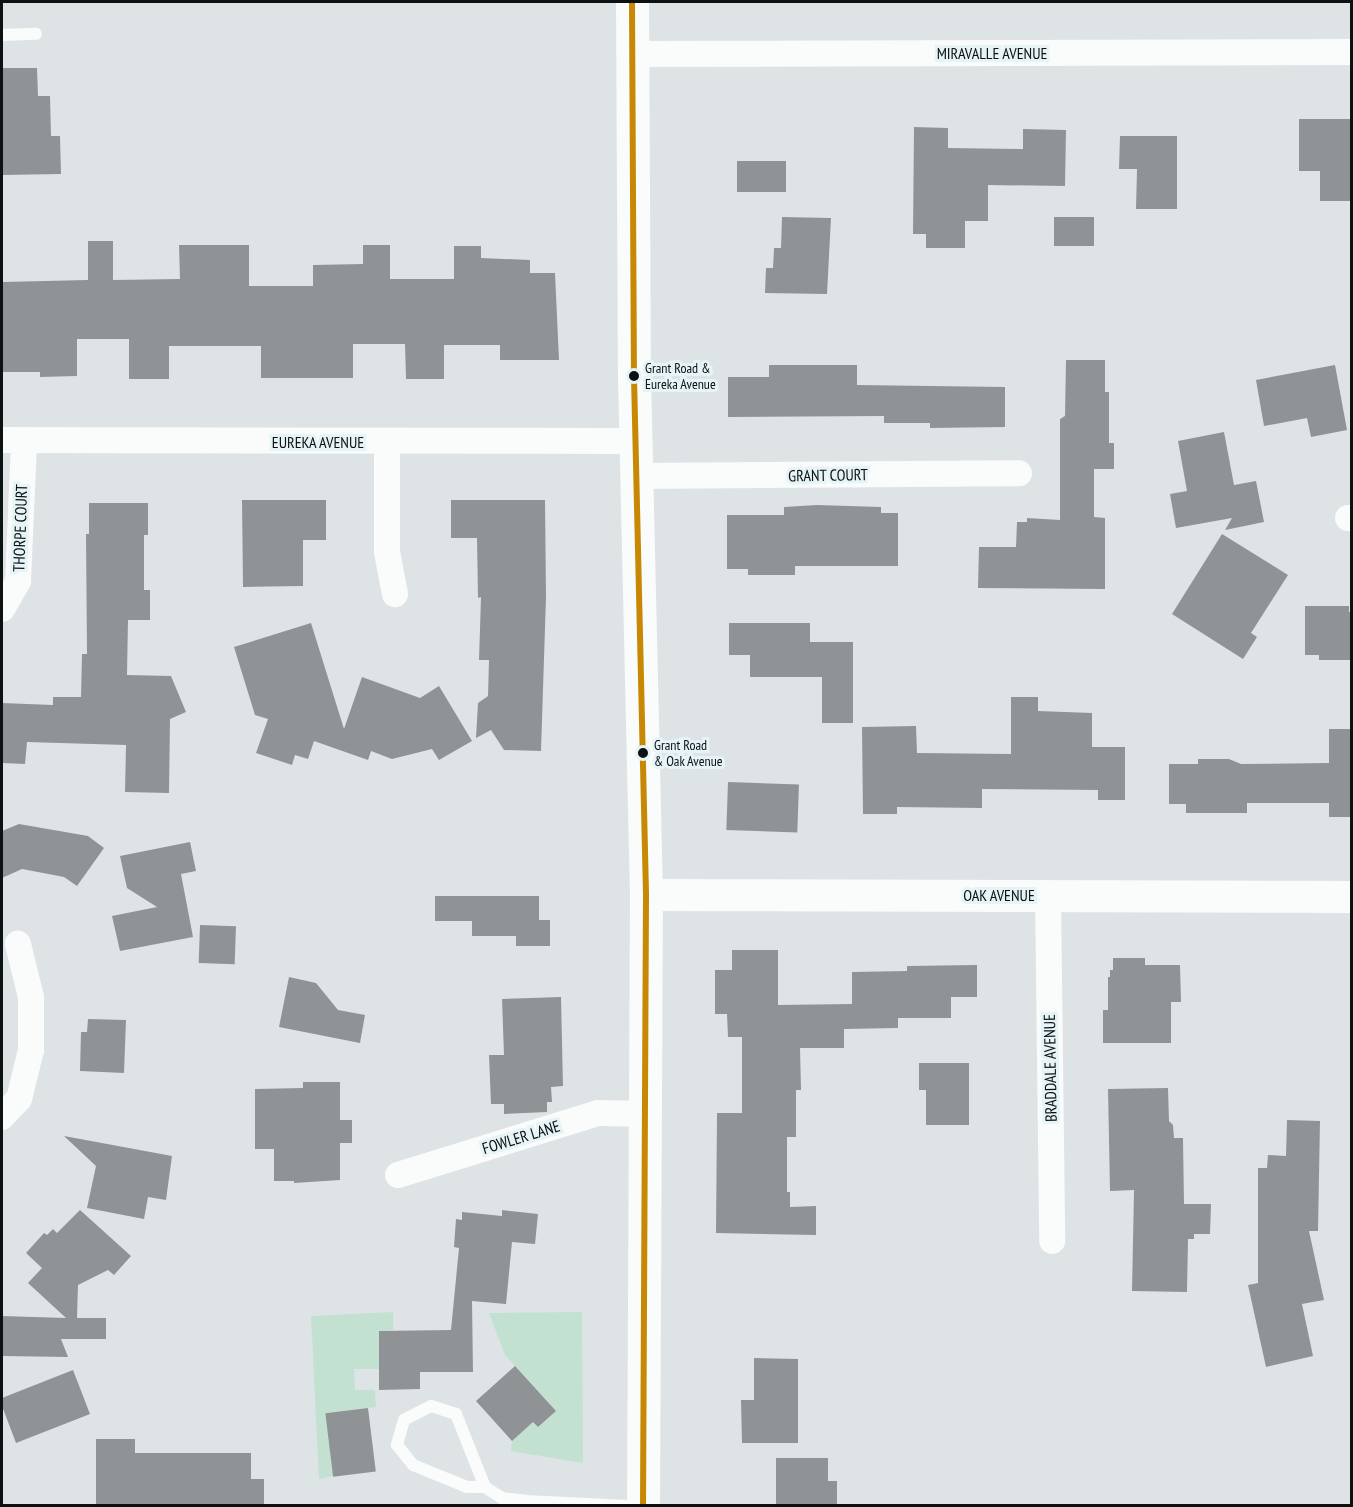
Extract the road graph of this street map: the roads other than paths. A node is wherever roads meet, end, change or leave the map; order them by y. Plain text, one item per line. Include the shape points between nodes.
1 (632, 2) edge
2 (36, 34) dead end
3 (2, 35) edge
4 (1352, 52) edge
5 (632, 54) junction
6 (13, 441) edge
7 (635, 441) junction
8 (387, 442) junction
9 (1019, 473) dead end
10 (636, 476) junction
11 (395, 594) dead end
12 (2, 609) edge
13 (646, 895) junction
14 (1048, 895) junction
15 (1352, 897) edge
16 (18, 944) dead end
17 (646, 1114) junction
18 (2, 1117) edge
19 (398, 1175) dead end
20 (1052, 1241) dead end
21 (485, 1487) junction
22 (628, 1506) edge
23 (643, 1506) edge

1 - 5 main road
2 - 3 lane
4 - 5 street, MIRAVALLE AVENUE
5 - 7 main road
6 - 8 street, EUREKA AVENUE
6 - 12 street, THORPE COURT via 18,581
7 - 8 street, EUREKA AVENUE
7 - 10 main road
8 - 11 street via 387,552
9 - 10 street, GRANT COURT
10 - 13 main road
13 - 14 street, OAK AVENUE
13 - 17 main road
14 - 15 street, OAK AVENUE
14 - 20 street, BRADDALE AVENUE
16 - 18 street via 31,997 31,1050 19,1099
17 - 19 street, FOWLER LANE via 598,1113
17 - 23 main road
21 - 21 lane via 456,1414 431,1406 404,1420 397,1445 413,1465 467,1487
21 - 22 lane via 502,1498

